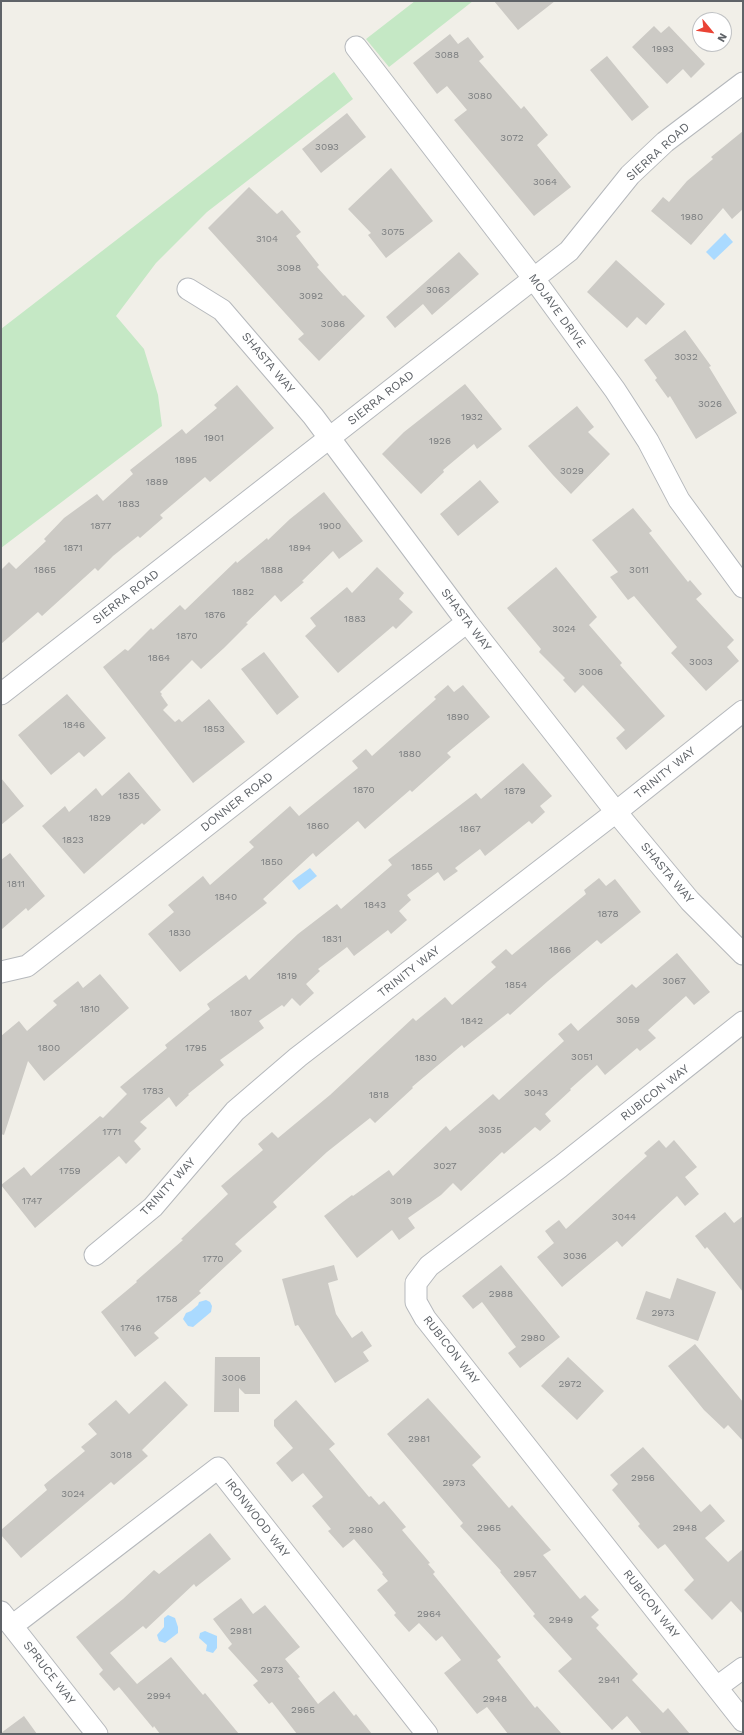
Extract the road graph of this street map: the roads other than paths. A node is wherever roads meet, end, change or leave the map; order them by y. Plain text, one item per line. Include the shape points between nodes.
1 (356, 47) dead end
2 (743, 83) edge
3 (534, 279) junction
4 (188, 289) dead end
5 (329, 438) junction
6 (743, 587) edge
7 (467, 622) junction
8 (1, 694) edge
9 (743, 711) edge
10 (616, 812) junction
11 (743, 954) edge
12 (1, 972) edge
13 (743, 1022) edge
14 (95, 1255) dead end
15 (6, 1619) edge
16 (743, 1668) edge
17 (717, 1687) junction
18 (743, 1721) edge
19 (97, 1734) edge
20 (427, 1734) edge

1 - 3 street, MOJAVE DRIVE
2 - 3 street, SIERRA ROAD via 666,142 630,175 569,251
3 - 5 street, SIERRA ROAD
3 - 6 street, MOJAVE DRIVE via 616,390 648,441 679,500
4 - 5 street, SHASTA WAY via 222,310
5 - 7 street, SHASTA WAY
5 - 8 street, SIERRA ROAD
7 - 10 street, SHASTA WAY
7 - 12 street, DONNER ROAD via 27,966
9 - 10 street, TRINITY WAY
10 - 11 street, SHASTA WAY via 690,901
10 - 14 street, TRINITY WAY via 298,1057 235,1112 153,1207
13 - 17 street, RUBICON WAY via 560,1167 429,1266 416,1283 416,1302 425,1318
15 - 19 street, SPRUCE WAY
15 - 20 street, IRONWOOD WAY via 218,1468
16 - 17 street
17 - 18 street, RUBICON WAY

